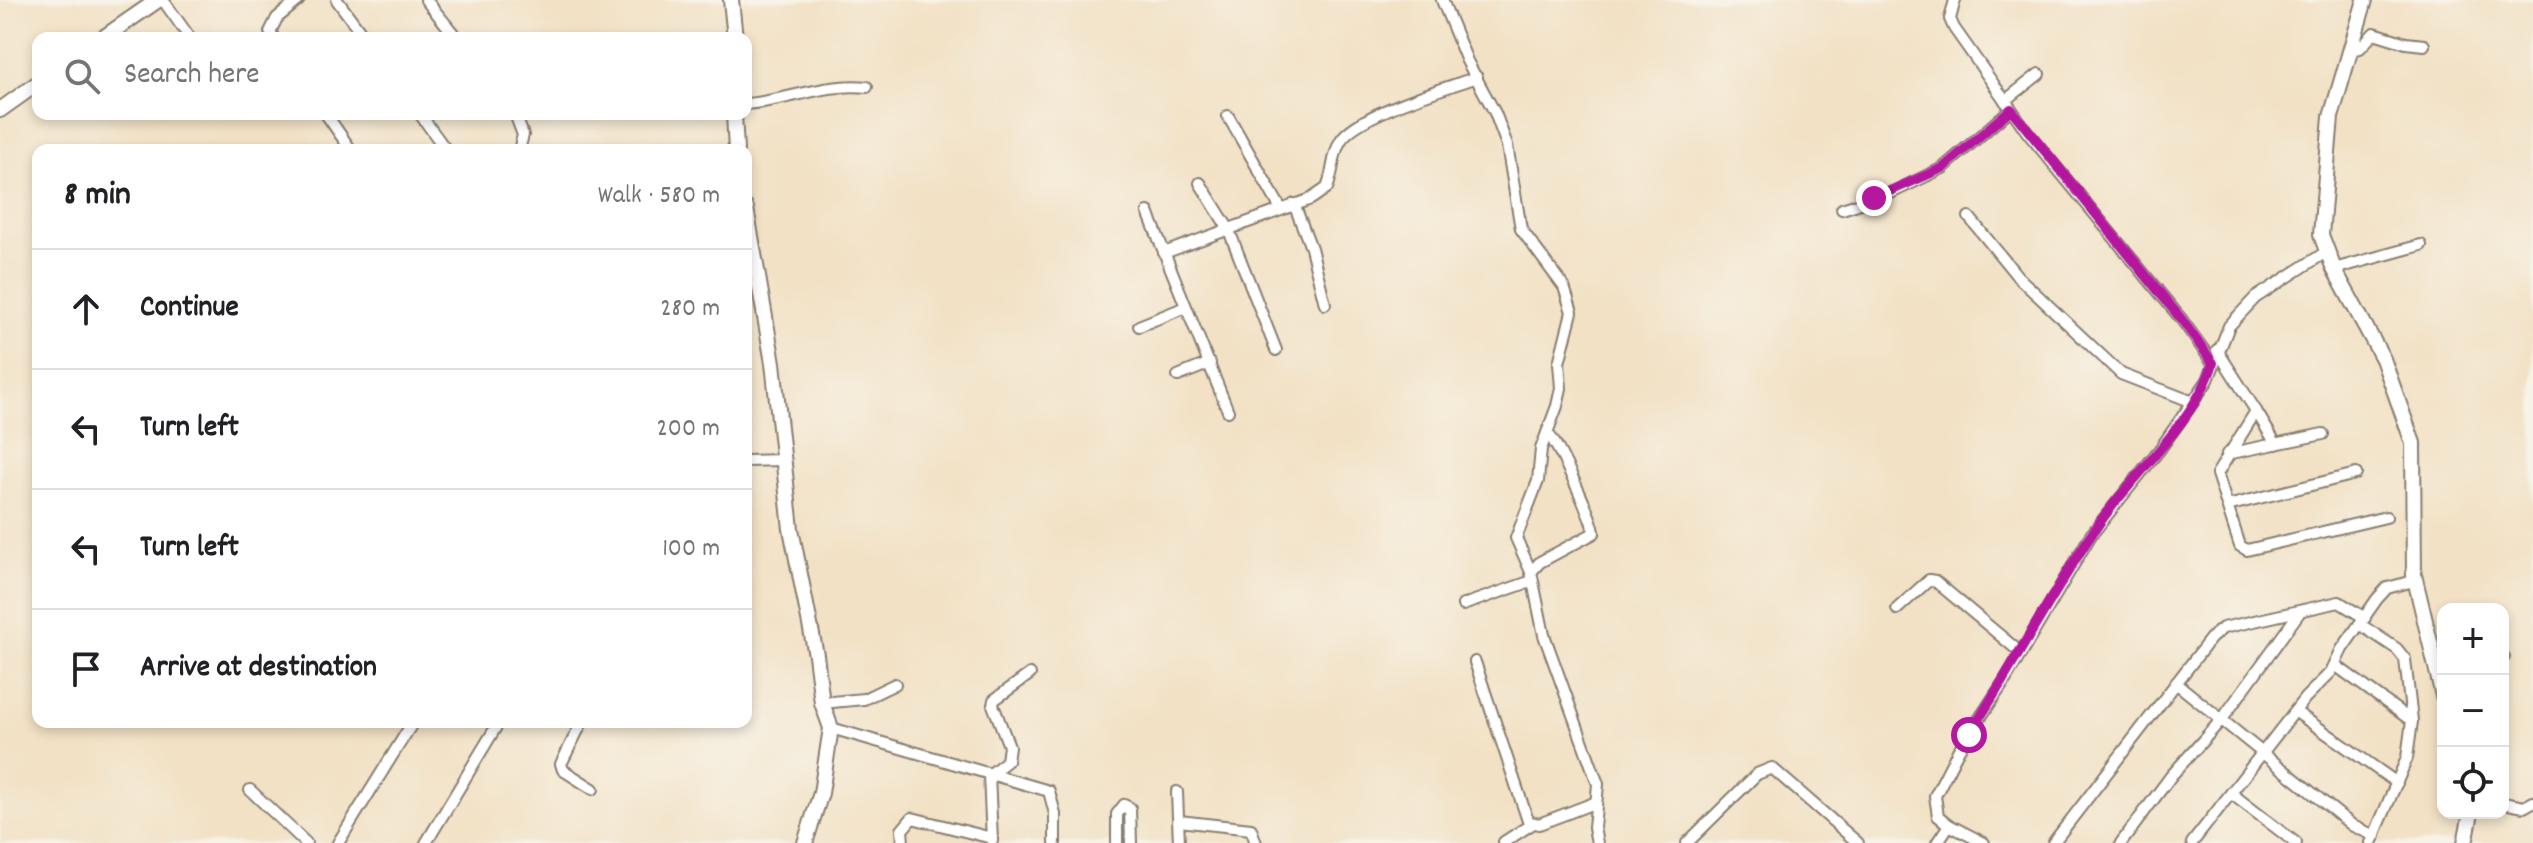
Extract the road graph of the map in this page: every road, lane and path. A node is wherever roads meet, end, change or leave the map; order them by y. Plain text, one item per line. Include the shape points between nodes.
1 (161, 0) edge
2 (299, 0) edge
3 (337, 0) edge
4 (426, 0) edge
5 (731, 0) edge
6 (1442, 0) edge
7 (1955, 0) edge
8 (2365, 0) edge
9 (112, 32) edge
10 (185, 32) edge
11 (270, 32) edge
12 (361, 32) edge
13 (452, 32) edge
14 (734, 32) edge
15 (2424, 45) dead end
16 (2353, 49) junction
17 (2039, 74) dead end
18 (1477, 77) junction
19 (32, 87) edge
20 (867, 87) dead end
21 (752, 104) edge
22 (2, 105) edge
23 (2008, 105) junction
24 (1228, 116) dead end
25 (330, 120) edge
26 (424, 120) edge
27 (517, 120) edge
28 (734, 120) edge
29 (347, 144) edge
30 (442, 144) edge
31 (521, 144) edge
32 (736, 144) edge
33 (1200, 183) dead end
34 (1294, 204) junction
35 (1281, 209) junction
36 (1842, 209) dead end
37 (1148, 212) dead end
38 (1969, 217) dead end
39 (1228, 228) junction
40 (752, 242) edge
41 (2421, 245) dead end
42 (2326, 252) junction
43 (1164, 253) junction
44 (2334, 269) junction
45 (1325, 304) dead end
46 (1186, 307) junction
47 (1139, 326) dead end
48 (1276, 350) dead end
49 (2217, 350) junction
50 (1210, 363) junction
51 (2213, 363) junction
52 (1178, 376) dead end
53 (2193, 402) junction
54 (1228, 411) dead end
55 (2256, 411) junction
56 (1547, 433) junction
57 (2323, 434) dead end
58 (2276, 444) junction
59 (2227, 454) junction
60 (784, 460) junction
61 (752, 461) edge
62 (2356, 474) dead end
63 (2227, 506) junction
64 (2386, 517) dead end
65 (2414, 575) junction
66 (1532, 576) junction
67 (1463, 605) dead end
68 (1897, 609) dead end
69 (2300, 611) junction
70 (2363, 622) junction
71 (2021, 653) junction
72 (1475, 662) dead end
73 (2335, 665) junction
74 (1030, 674) dead end
75 (2438, 675) edge
76 (2176, 683) junction
77 (895, 684) dead end
78 (822, 703) junction
79 (2296, 712) junction
80 (2223, 718) junction
81 (2412, 721) junction
82 (409, 728) edge
83 (495, 728) edge
84 (579, 728) edge
85 (831, 728) junction
86 (2263, 752) junction
87 (989, 775) junction
88 (2397, 783) junction
89 (593, 789) dead end
90 (250, 790) dead end
91 (1177, 792) dead end
92 (2232, 794) junction
93 (2533, 802) edge
94 (1594, 803) junction
95 (2509, 804) edge
96 (2470, 819) edge
97 (1179, 821) junction
98 (1532, 824) junction
99 (1949, 825) junction
100 (2196, 839) edge
101 (2373, 839) edge
102 (992, 840) edge
103 (1504, 842) edge
104 (306, 843) edge
105 (338, 843) edge
106 (426, 843) edge
107 (805, 843) edge
108 (903, 843) edge
109 (1055, 843) edge
110 (1117, 843) edge
111 (1131, 843) edge
112 (1179, 843) edge
113 (1256, 843) edge
114 (1597, 843) edge
115 (1687, 843) edge
116 (1858, 843) edge
117 (1937, 843) edge
118 (1984, 843) edge
119 (2053, 843) edge
120 (2121, 843) edge
121 (2210, 843) edge
122 (2296, 843) edge
123 (2465, 843) edge

1 - 9 street
1 - 10 street
2 - 11 street
3 - 12 street
4 - 13 street
5 - 14 street
6 - 18 street
7 - 23 street via 1950,19 1954,28
8 - 16 street
15 - 16 street via 2374,33
16 - 42 street via 2327,141 2321,235
17 - 23 street
18 - 34 street via 1402,103 1344,136 1327,188
18 - 56 street via 1507,145 1521,229 1570,300 1572,321 1559,363 1561,388
19 - 22 street
20 - 21 street via 836,85
23 - 36 street via 1943,168
23 - 51 street
24 - 35 street
25 - 29 street
26 - 30 street
27 - 31 street
28 - 32 street
33 - 39 street
34 - 35 street
34 - 45 street
35 - 39 street
37 - 43 street
38 - 53 street via 2018,277 2121,374
39 - 43 street
39 - 48 street
40 - 60 street
41 - 44 street
42 - 44 street
42 - 49 street via 2241,311
43 - 46 street
44 - 65 street via 2383,359 2413,443
46 - 47 street
46 - 50 street
49 - 51 street
49 - 55 street
50 - 52 street
50 - 54 street
51 - 53 street
53 - 71 street via 2091,535
55 - 58 street
55 - 59 street
56 - 66 street via 1538,481 1516,538
56 - 66 street via 1594,523 1594,533 1540,562
57 - 58 street
58 - 59 street
59 - 63 street via 2217,474
60 - 61 street
60 - 78 street
62 - 63 street
63 - 64 street via 2238,543 2247,550
65 - 70 street via 2410,582 2387,588
65 - 75 street
66 - 67 street
66 - 94 street via 1544,635 1598,784
68 - 71 street via 1929,580 1935,581
69 - 70 street via 2339,602
69 - 76 street via 2223,628
69 - 80 street
70 - 73 street
70 - 81 street via 2405,659
71 - 99 street via 1939,786 1938,816
72 - 98 street
73 - 79 street
73 - 81 street
74 - 87 street via 994,700 1009,746 1007,761
76 - 80 street
76 - 119 street
77 - 78 street via 864,699
78 - 85 street
79 - 86 street
79 - 88 street
80 - 86 street
80 - 120 street
81 - 88 street
82 - 105 street
83 - 106 street
84 - 89 street via 561,764
85 - 87 street
85 - 107 street via 821,793
86 - 92 street
86 - 101 street
87 - 102 street
87 - 109 street via 1049,791
88 - 101 street
90 - 104 street
91 - 97 street
92 - 100 street
92 - 122 street
93 - 95 street via 2524,807
94 - 98 street
94 - 114 street
96 - 123 street
97 - 112 street
97 - 113 street via 1251,829
98 - 103 street
99 - 117 street
99 - 118 street
100 - 121 street
102 - 108 street via 912,818 902,830
110 - 111 street via 1117,814 1124,805 1132,816
115 - 116 street via 1757,774 1772,768

